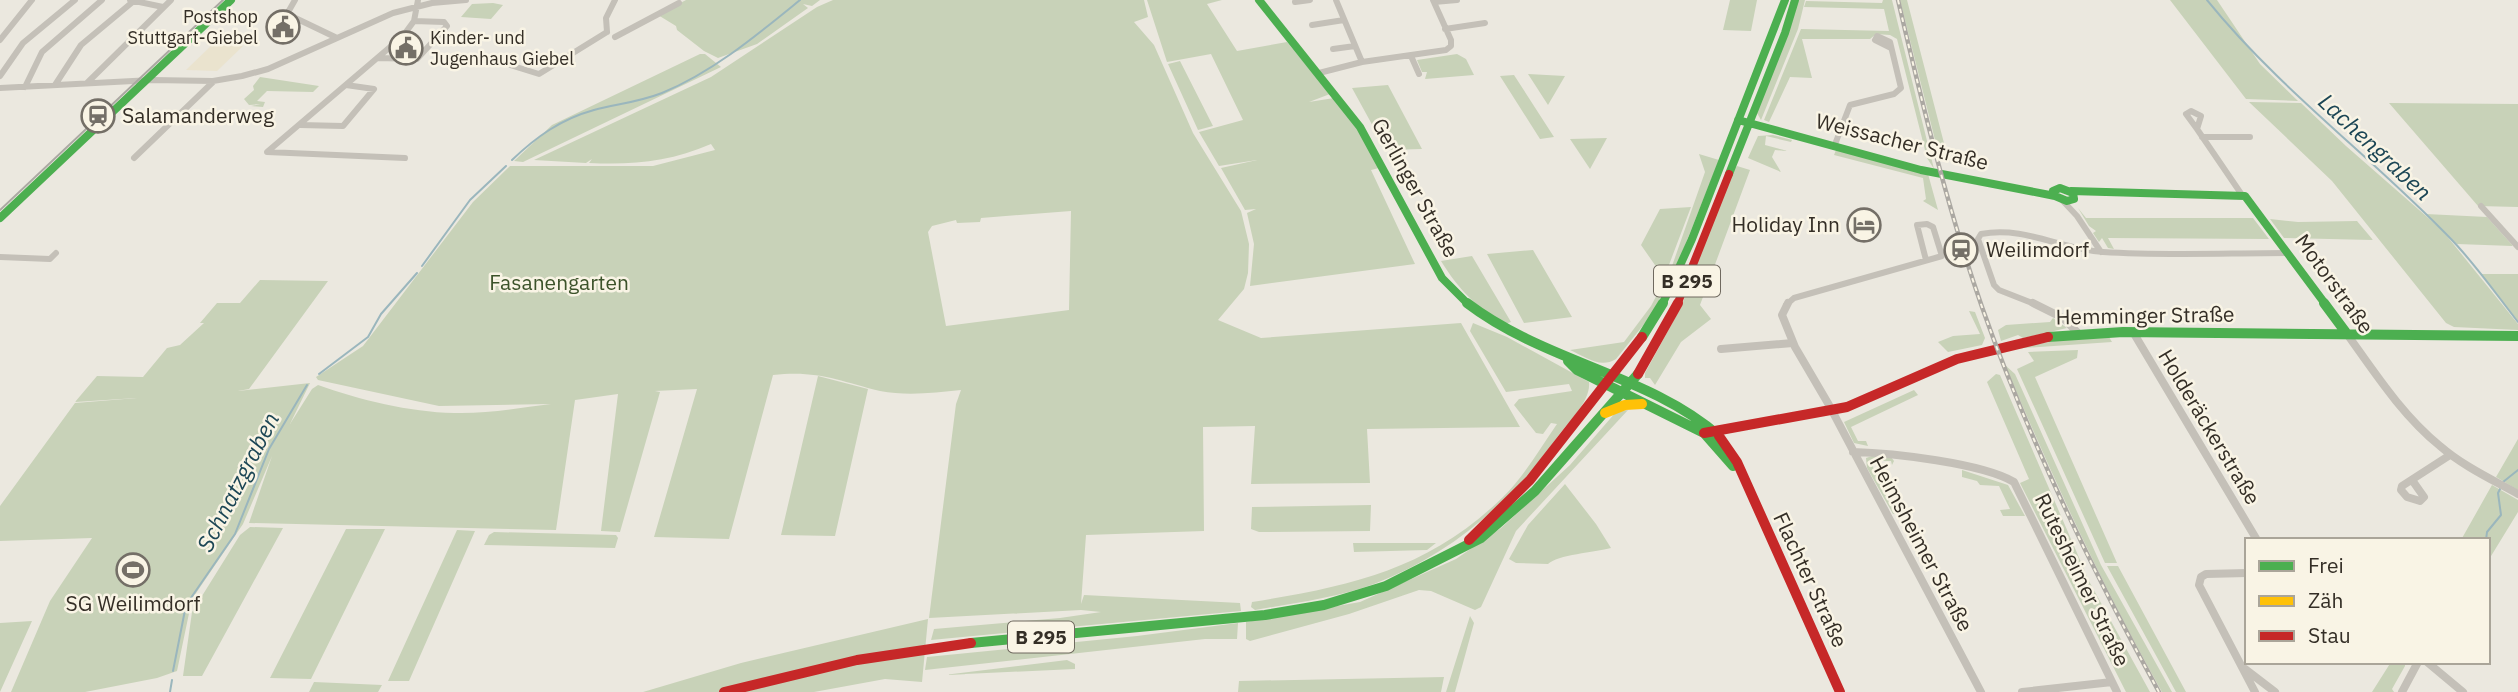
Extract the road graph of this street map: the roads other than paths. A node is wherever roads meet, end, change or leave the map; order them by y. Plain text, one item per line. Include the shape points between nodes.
1 (32, 0) edge
2 (75, 0) edge
3 (102, 0) edge
4 (133, 0) edge
5 (171, 0) edge
6 (231, 0) edge
7 (295, 0) edge
8 (466, 0) edge
9 (615, 0) edge
10 (1259, 0) edge
11 (1310, 0) edge
12 (1336, 0) edge
13 (1457, 0) edge
14 (1785, 0) edge
15 (1795, 0) edge
16 (1433, 1) edge
17 (1295, 2) edge
18 (417, 3) edge
19 (679, 3) dead end
20 (163, 7) junction
21 (1344, 20) junction
22 (414, 22) junction
23 (1485, 23) dead end
24 (1312, 25) dead end
25 (1445, 29) junction
26 (607, 32) junction
27 (335, 37) junction
28 (0, 40) edge
29 (1355, 46) junction
30 (1891, 48) dead end
31 (1333, 49) dead end
32 (1411, 56) junction
33 (378, 58) junction
34 (1360, 63) junction
35 (510, 65) dead end
36 (1419, 74) dead end
37 (1320, 75) junction
38 (0, 76) edge
39 (146, 80) junction
40 (214, 81) junction
41 (87, 83) junction
42 (55, 85) junction
43 (346, 85) junction
44 (25, 87) junction
45 (0, 88) edge
46 (1743, 122) junction
47 (299, 125) junction
48 (2197, 129) dead end
49 (1774, 131) junction
50 (2202, 137) junction
51 (2250, 138) dead end
52 (1739, 145) junction
53 (1834, 147) junction
54 (134, 158) dead end
55 (405, 159) dead end
56 (2242, 195) junction
57 (2065, 196) junction
58 (2481, 206) dead end
59 (0, 218) edge
60 (2518, 247) edge
61 (2101, 251) junction
62 (56, 253) dead end
63 (2287, 253) junction
64 (0, 257) edge
65 (1926, 260) junction
66 (2133, 332) junction
67 (2079, 334) junction
68 (2347, 334) junction
69 (2518, 335) edge
70 (1793, 342) junction
71 (1721, 349) dead end
72 (1565, 358) junction
73 (1625, 360) junction
74 (1589, 366) junction
75 (1641, 370) junction
76 (1609, 380) junction
77 (1626, 388) junction
78 (1651, 400) junction
79 (1832, 411) junction
80 (1605, 413) junction
81 (1709, 431) junction
82 (1853, 452) junction
83 (2450, 454) junction
84 (2412, 480) dead end
85 (2515, 492) edge
86 (2256, 538) edge
87 (1465, 545) junction
88 (2245, 573) edge
89 (2239, 661) junction
90 (2417, 664) edge
91 (2429, 664) edge
92 (2112, 682) junction
93 (724, 692) edge
94 (1840, 692) edge
95 (1981, 692) edge
96 (2022, 692) edge
97 (2117, 692) edge
98 (2255, 692) edge
99 (2275, 692) edge
100 (2402, 692) edge
101 (2463, 692) edge

1 - 28 street
2 - 38 street via 23,40
3 - 44 street via 42,52
4 - 20 street
4 - 42 street via 81,45
5 - 20 street
6 - 39 main road
7 - 27 street via 287,15
8 - 18 street
9 - 26 street via 606,18
10 - 37 main road, Gerlinger Straße
11 - 17 street
12 - 21 street
13 - 16 street
14 - 46 main road, B 295
15 - 46 main road, B 295 via 1785,33
16 - 25 street
18 - 22 street
18 - 27 street
19 - 26 street via 618,38
20 - 41 street
21 - 24 street
21 - 29 street
22 - 33 street
22 - 33 street via 444,22 447,26 417,59
23 - 25 street
25 - 32 street via 1449,48
26 - 35 street via 539,75
27 - 40 street via 268,69
29 - 31 street
29 - 34 street
30 - 53 street via 1901,88 1850,105
32 - 34 street
32 - 36 street
33 - 43 street
34 - 37 street
37 - 72 main road, Gerlinger Straße via 1360,127 1457,298 1495,325
39 - 40 street
39 - 41 street
39 - 59 main road
40 - 54 street
41 - 42 street
42 - 44 street
43 - 47 street
43 - 47 street via 374,89 344,126
44 - 45 street
46 - 49 main road, Weissacher Straße
46 - 52 main road, B 295
46 - 73 main road, B 295 via 1670,292
47 - 55 street via 267,152
48 - 50 street, Motorstraße
49 - 52 main road via 1751,134
49 - 53 main road, Weissacher Straße
50 - 51 street
50 - 56 street, Motorstraße
52 - 75 main road, B 295 via 1674,315
53 - 57 main road, Weissacher Straße via 1921,170
56 - 57 main road, Weissacher Straße via 2095,192
56 - 63 main road, Motorstraße
57 - 61 street
58 - 60 street
61 - 63 street
61 - 67 street via 2036,234 1986,233 1978,239 1999,290 2053,313
62 - 64 street via 50,259
63 - 68 main road, Motorstraße
65 - 65 street via 1942,256 1933,227 1916,225
65 - 70 street, Heimsheimer Straße via 1794,298 1782,314
66 - 67 main road, Hemminger Straße
66 - 68 main road, Hemminger Straße
66 - 86 street, Holderäckerstraße
67 - 79 main road, Hemminger Straße via 2015,344 1953,361
68 - 69 main road, Hemminger Straße
68 - 83 street, Motorstraße via 2404,412
70 - 71 street
70 - 79 street, Heimsheimer Straße
72 - 74 main road, Gerlinger Straße
72 - 76 main road, Gerlinger Straße via 1577,370
73 - 74 main road via 1605,367
73 - 76 main road, B 295
74 - 76 main road, Gerlinger Straße
75 - 77 main road, B 295
75 - 78 main road via 1643,384 1654,392
76 - 77 main road, Flachter Straße
76 - 87 main road, B 295 via 1530,480
77 - 78 main road, Flachter Straße
77 - 80 main road, B 295
78 - 80 main road
78 - 81 main road, Flachter Straße
79 - 81 main road, Hemminger Straße
79 - 82 street, Heimsheimer Straße
80 - 87 main road, B 295 via 1510,515
81 - 94 main road, Flachter Straße via 1745,484
82 - 92 street, Rutesheimer Straße via 1921,456 2014,482
82 - 95 street, Heimsheimer Straße
83 - 84 street
83 - 85 street, Motorstraße
87 - 93 main road, B 295 via 1386,586 1305,609 889,654
88 - 89 street via 2212,573 2200,580 2202,593
89 - 98 street
89 - 99 street
90 - 100 street
91 - 101 street
92 - 96 street
92 - 97 street, Rutesheimer Straße

